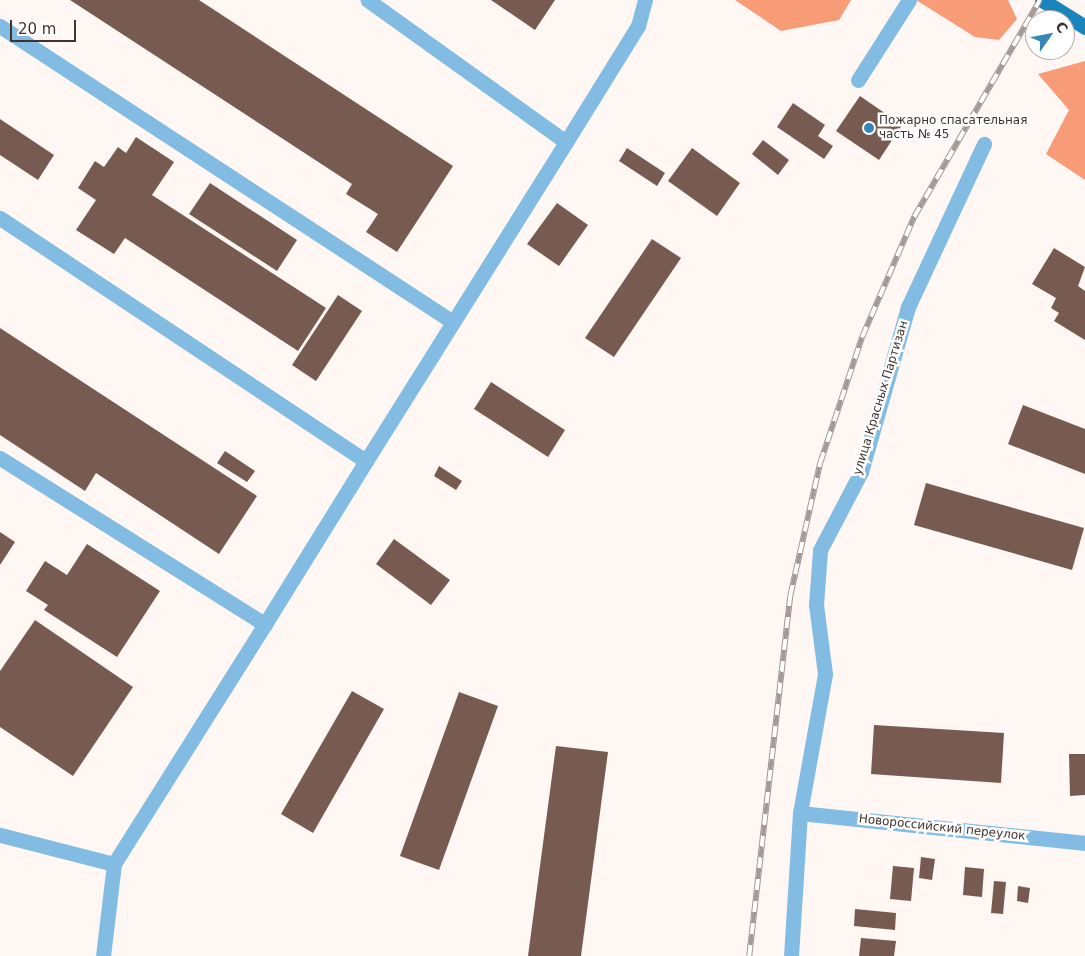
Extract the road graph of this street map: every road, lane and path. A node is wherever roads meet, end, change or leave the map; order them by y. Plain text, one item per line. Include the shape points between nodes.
1 (368, 0) edge
2 (645, 0) edge
3 (909, 0) edge
4 (1042, 0) edge
5 (0, 26) edge
6 (1085, 27) edge
7 (858, 80) dead end
8 (566, 142) junction
9 (984, 144) dead end
10 (0, 218) edge
11 (454, 322) junction
12 (0, 458) edge
13 (366, 461) junction
14 (265, 624) junction
15 (800, 813) junction
16 (0, 835) edge
17 (1085, 843) edge
18 (114, 864) junction
19 (102, 956) edge
20 (791, 956) edge

1 - 8 street
2 - 8 street via 638,26
3 - 7 street
4 - 6 main road
5 - 11 street
8 - 11 street
9 - 15 street, улица Красных Партизан via 908,308 861,472 820,550 816,605 825,674
10 - 13 street
11 - 13 street
12 - 14 street
13 - 14 street
14 - 18 street
15 - 17 street, Новороссийский переулок
15 - 20 street, улица Красных Партизан
16 - 18 street
18 - 19 street

